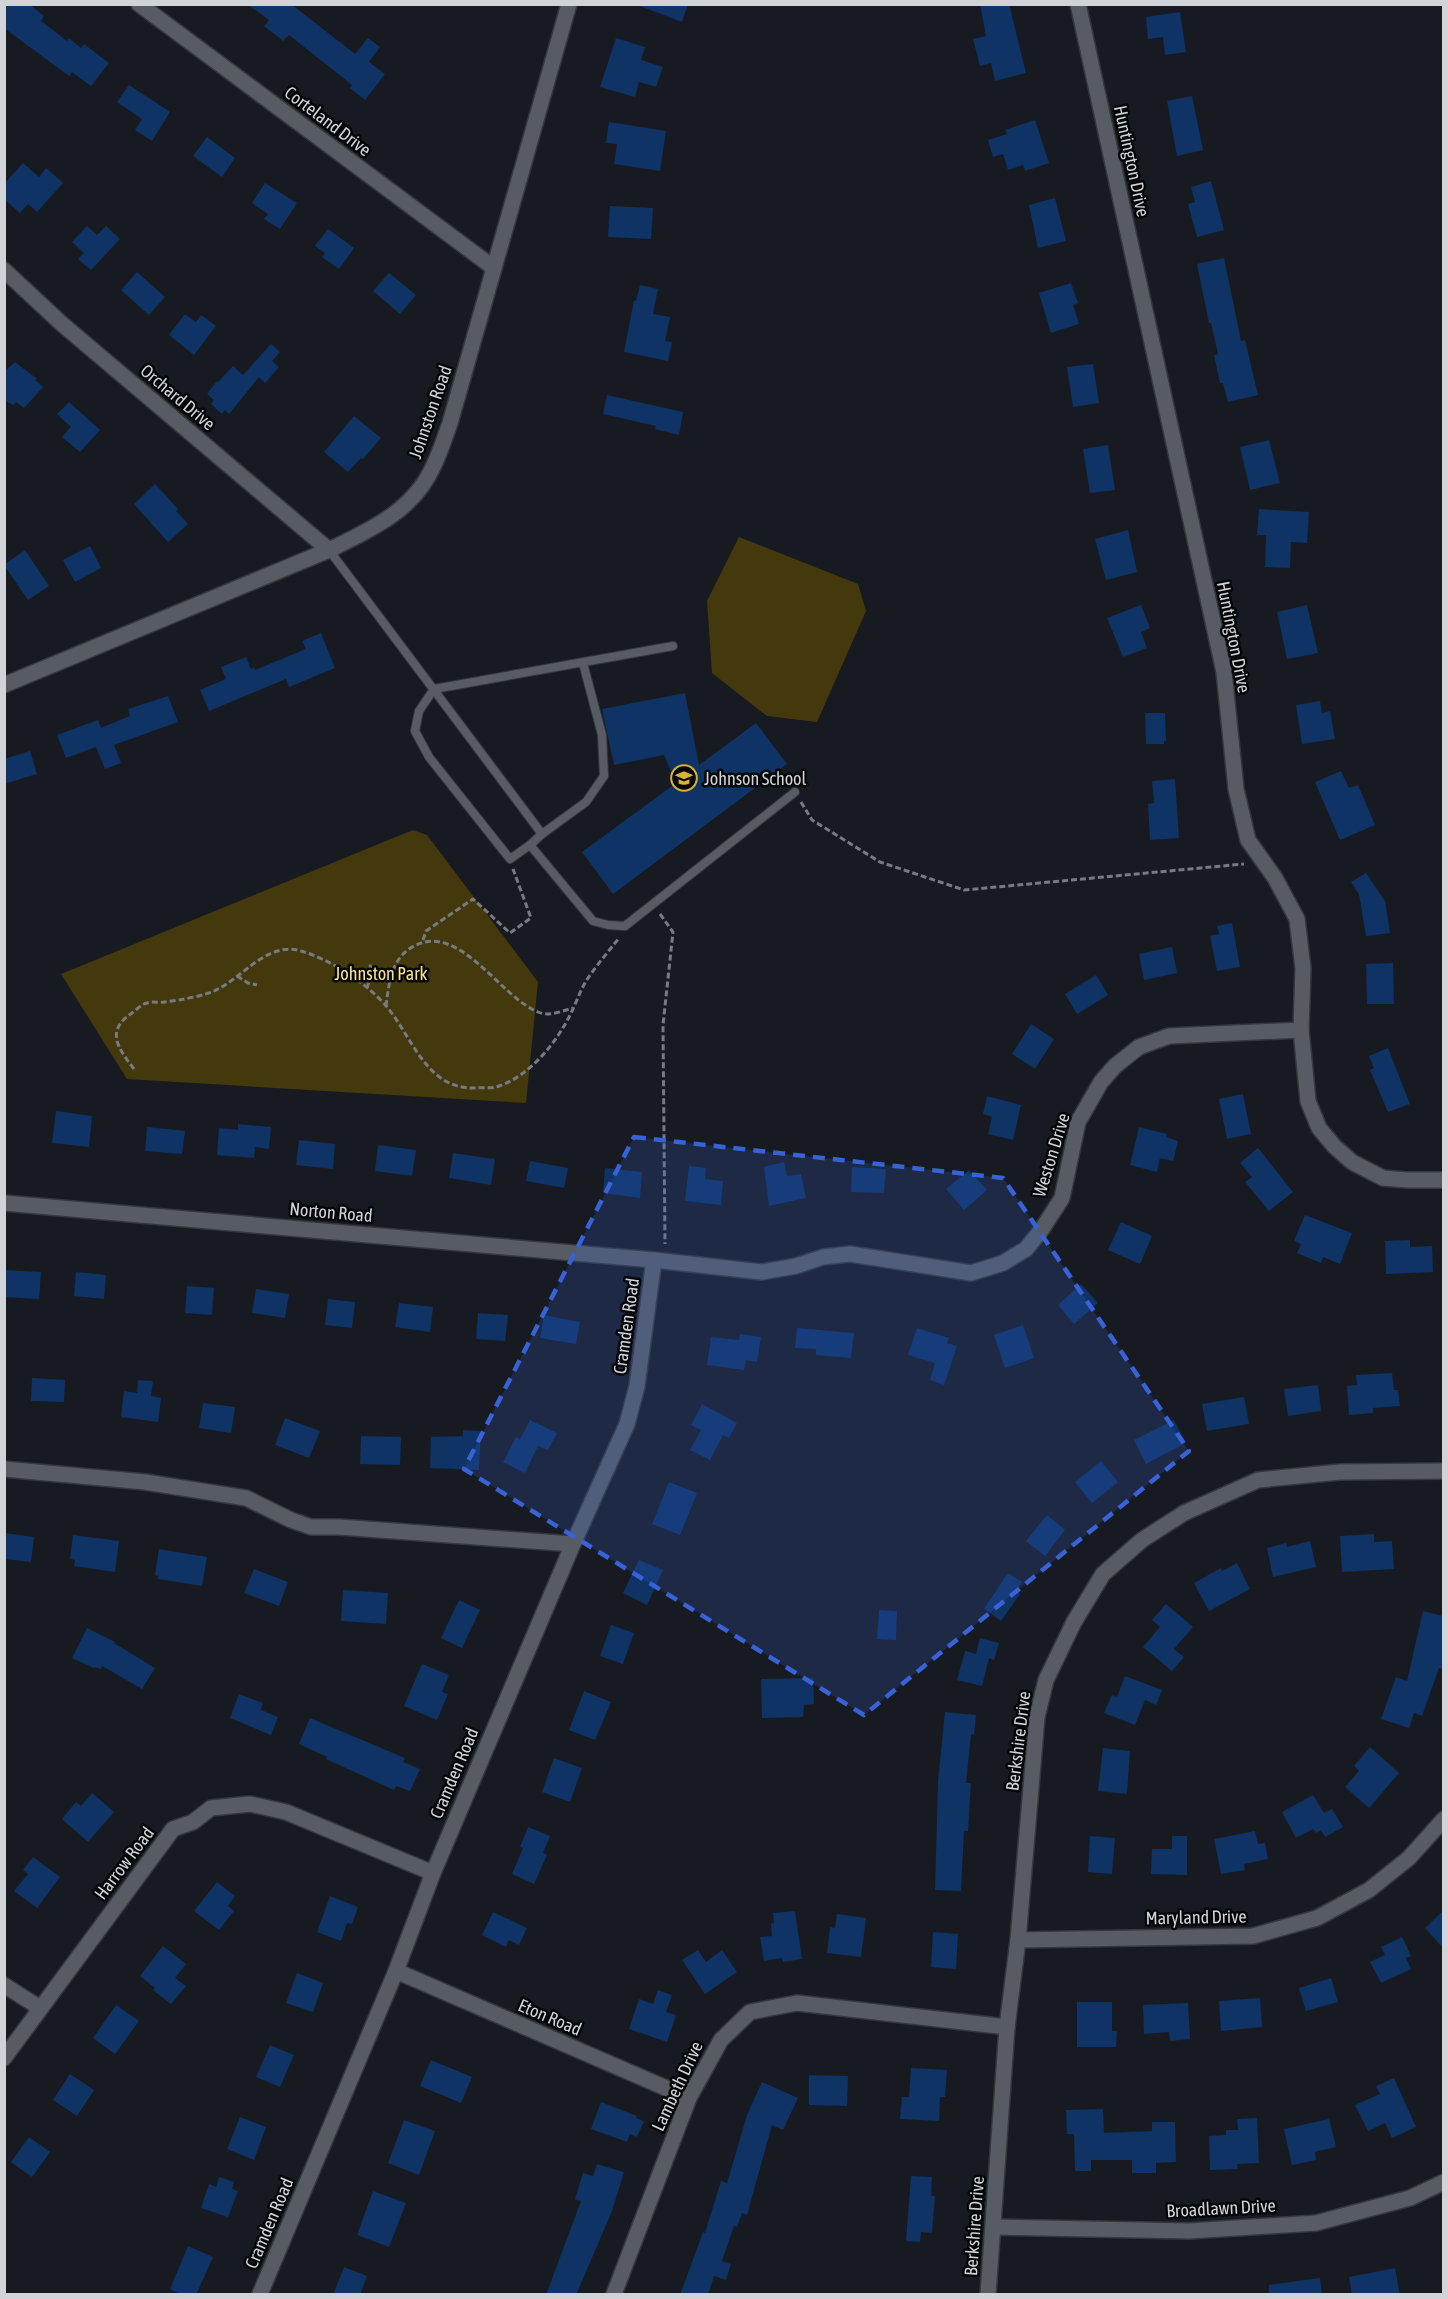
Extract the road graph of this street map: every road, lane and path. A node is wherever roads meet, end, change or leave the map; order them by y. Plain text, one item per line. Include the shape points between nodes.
1 (139, 4) edge
2 (569, 4) edge
3 (1078, 4) edge
4 (494, 268) junction
5 (4, 270) edge
6 (328, 550) junction
7 (673, 646) dead end
8 (583, 663) junction
9 (4, 685) edge
10 (434, 689) junction
11 (795, 792) joint
12 (542, 834) junction
13 (530, 845) junction
14 (510, 859) junction
15 (1264, 862) junction
16 (653, 904) junction
17 (625, 926) junction
18 (423, 941) junction
19 (370, 963) dead end
20 (237, 976) junction
21 (257, 986) dead end
22 (367, 988) junction
23 (386, 1006) junction
24 (573, 1008) junction
25 (1301, 1030) junction
26 (134, 1069) dead end
27 (1443, 1180) edge
28 (4, 1203) edge
29 (660, 1260) junction
30 (4, 1468) edge
31 (1443, 1471) edge
32 (573, 1544) junction
33 (1443, 1819) edge
34 (433, 1873) junction
35 (1018, 1940) junction
36 (396, 1971) junction
37 (4, 1985) edge
38 (40, 2008) junction
39 (1007, 2026) junction
40 (4, 2058) edge
41 (689, 2098) junction
42 (1443, 2182) edge
43 (994, 2227) junction
44 (260, 2295) edge
45 (614, 2295) edge
46 (988, 2295) edge

1 - 4 street, Corteland Drive
2 - 4 street, Johnston Road
3 - 15 street, Huntington Drive via 1224,672 1236,789 1248,840
4 - 6 street, Johnston Road via 433,469 409,502 381,525
5 - 6 street, Orchard Drive
6 - 9 street, Johnston Road
6 - 10 lane
7 - 8 lane
8 - 10 lane
8 - 12 lane via 602,735 604,776 586,802
10 - 12 lane
10 - 14 lane via 419,711 415,731 429,757
11 - 15 path via 812,820 880,862 964,890
11 - 16 lane
12 - 13 lane
13 - 14 lane
13 - 17 lane via 592,921
14 - 18 path via 531,918 510,933 473,899 426,931
15 - 25 street, Huntington Drive via 1297,919 1303,968
16 - 17 lane
16 - 29 path via 673,932 663,1025
17 - 24 path via 585,983
18 - 23 path via 408,949 397,962 389,979
18 - 24 path via 441,941 473,959 525,1006 540,1014
19 - 22 path
20 - 21 path
20 - 22 path via 279,950 297,949 320,957
20 - 26 path via 217,990 147,1003 121,1020 116,1034 121,1052
22 - 23 path
23 - 24 path via 436,1077 470,1088 498,1087 522,1073 546,1052
25 - 27 street, Huntington Drive via 1308,1101 1319,1128 1334,1146 1352,1162 1383,1178
25 - 29 street, Weston Drive via 1169,1036 1139,1047 1101,1082 1078,1122 1062,1198 1026,1249 1003,1263 971,1273 850,1254 762,1272
28 - 29 street, Norton Road
29 - 32 street, Cramden Road via 630,1414
30 - 32 street via 145,1482 246,1498 311,1527
31 - 35 street, Berkshire Drive via 1340,1472 1258,1480 1184,1513 1142,1540 1103,1575 1074,1622 1047,1680 1037,1717
32 - 34 street, Cramden Road
33 - 35 street, Maryland Drive via 1409,1858 1369,1890 1317,1918 1253,1936
34 - 36 street, Cramden Road
34 - 38 street, Harrow Road via 286,1812 250,1804 211,1808 193,1822 173,1829
35 - 39 street, Berkshire Drive
36 - 41 street, Eton Road
36 - 44 street, Cramden Road
37 - 38 street
38 - 40 street, Harrow Road
39 - 41 street, Lambeth Drive via 797,2003 750,2012 721,2040
39 - 43 street, Berkshire Drive
41 - 45 street, Lambeth Drive
42 - 43 street, Broadlawn Drive via 1410,2198 1316,2223 1189,2231
43 - 46 street, Berkshire Drive

